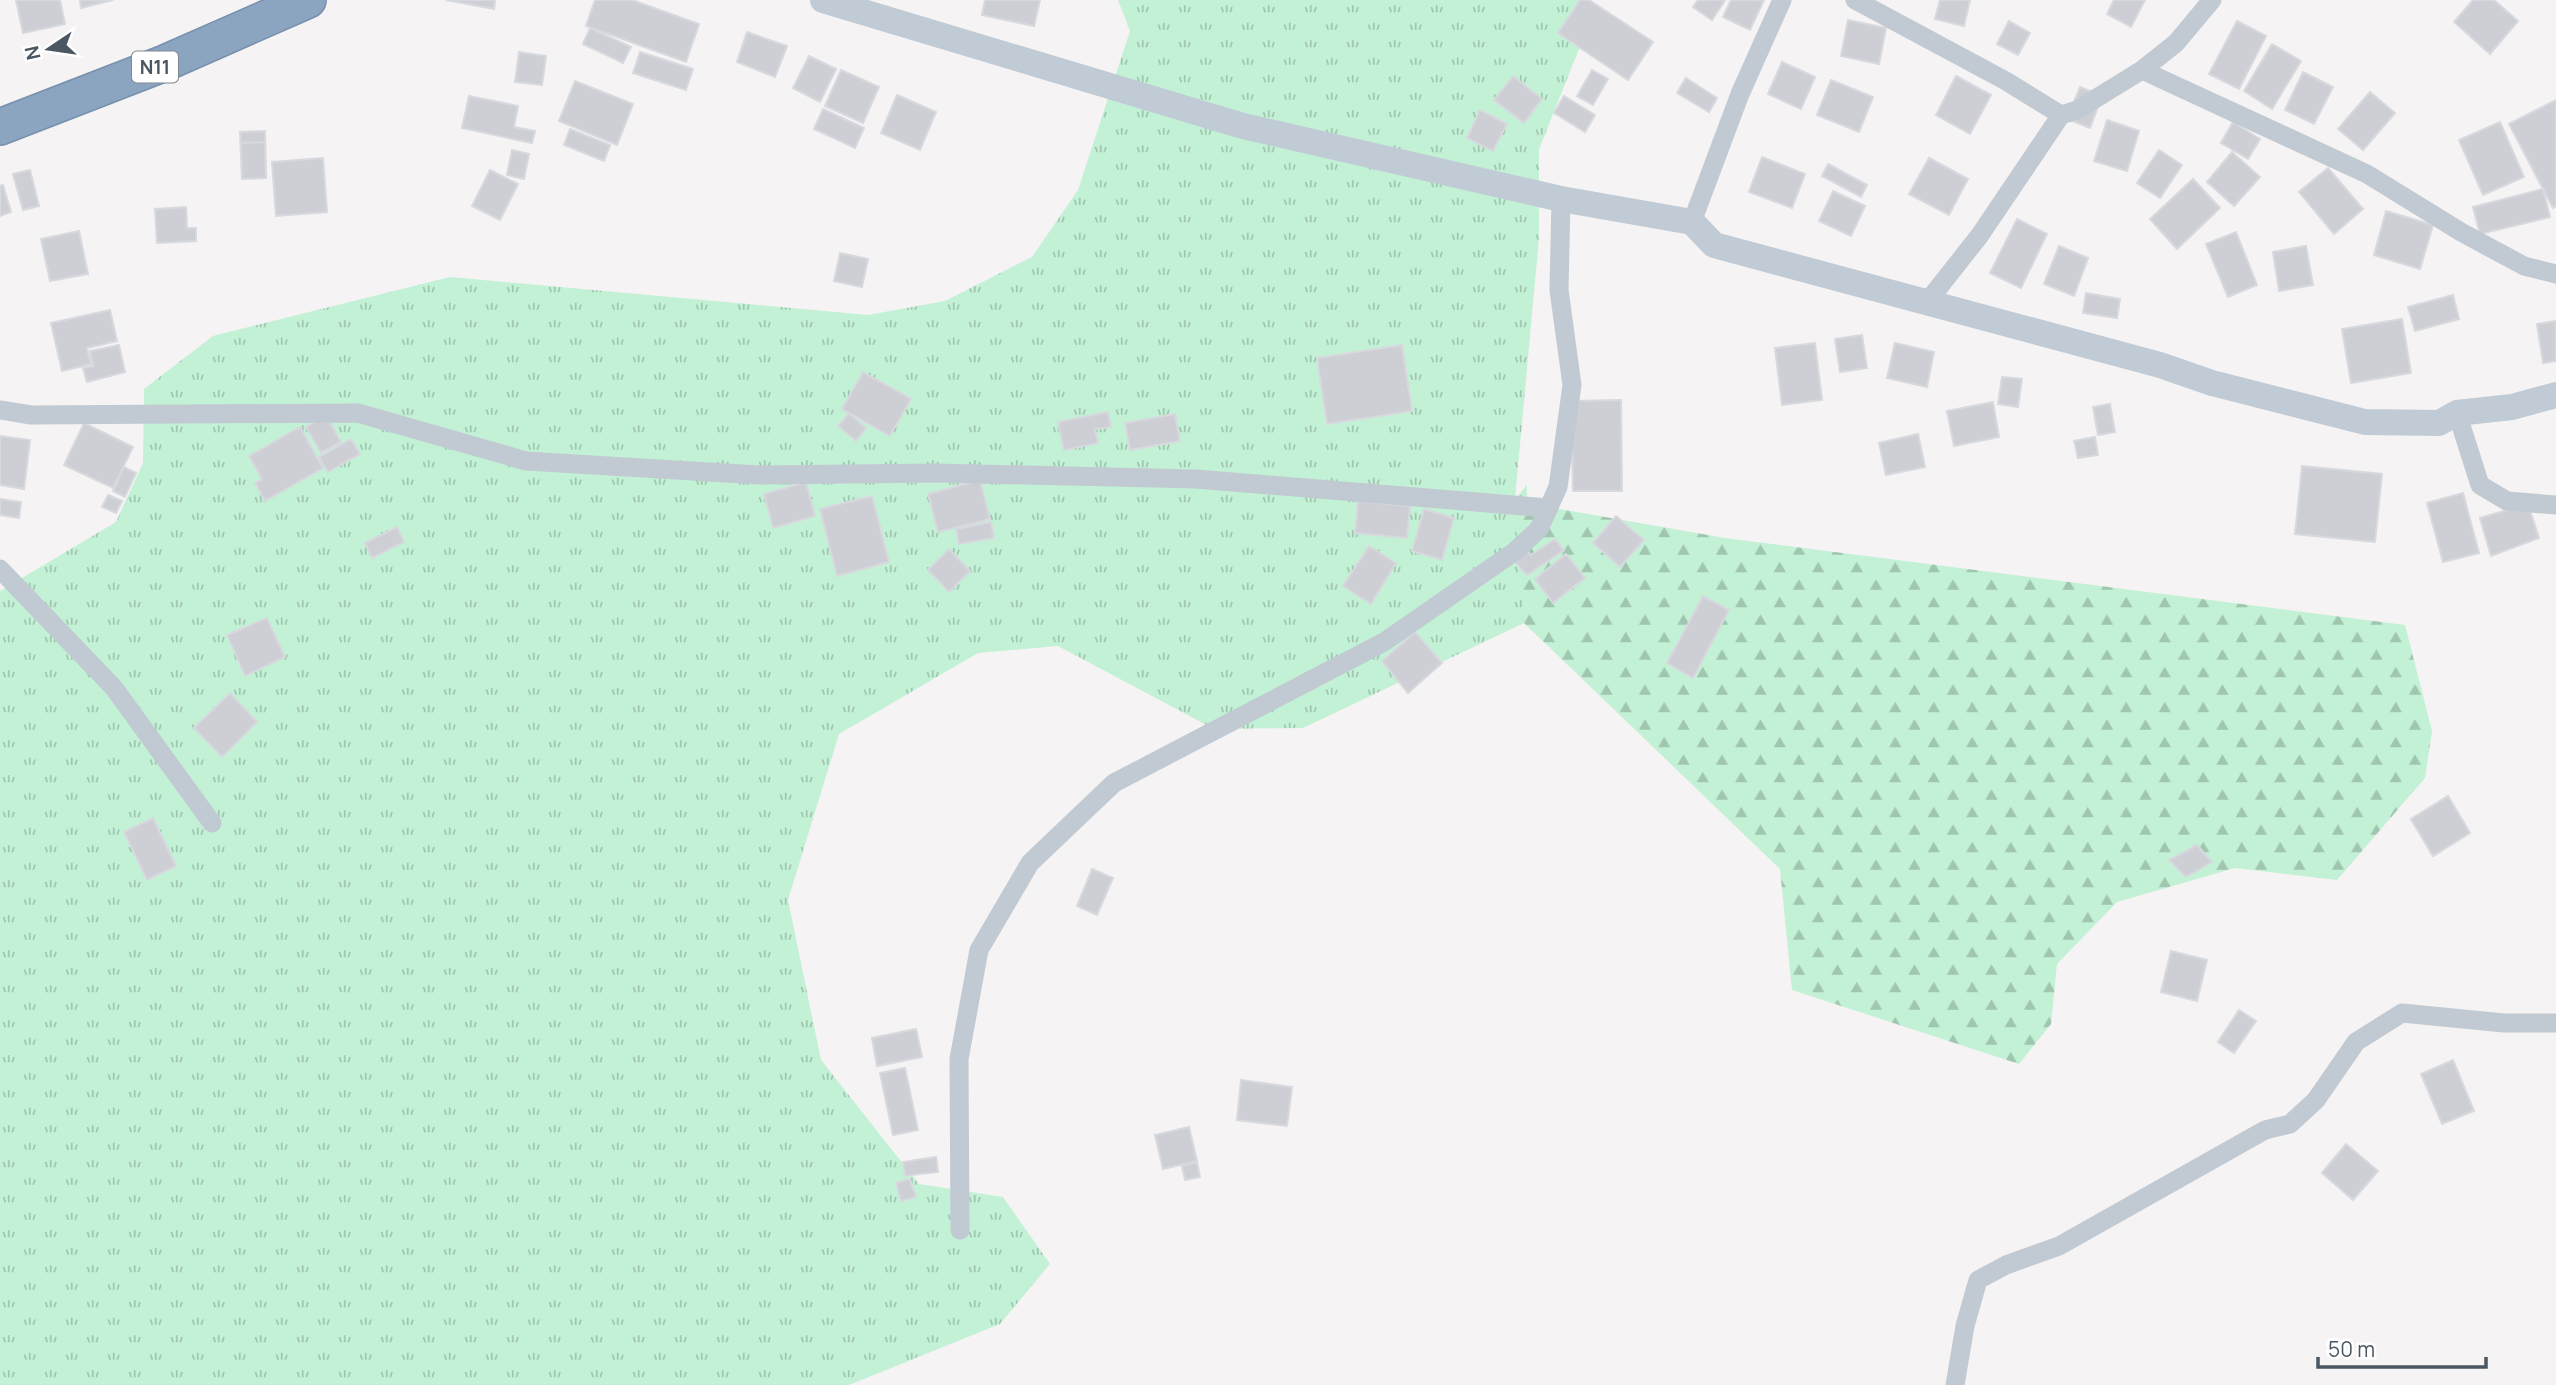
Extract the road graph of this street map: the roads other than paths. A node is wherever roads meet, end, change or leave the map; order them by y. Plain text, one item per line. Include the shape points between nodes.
1 (308, 0) edge
2 (823, 0) edge
3 (1782, 0) edge
4 (1854, 0) edge
5 (2212, 0) edge
6 (2142, 70) junction
7 (2061, 115) junction
8 (0, 127) edge
9 (1561, 199) junction
10 (1692, 222) junction
11 (2556, 274) edge
12 (1928, 301) junction
13 (2556, 395) edge
14 (0, 410) edge
15 (2457, 413) junction
16 (2556, 505) edge
17 (1549, 508) junction
18 (0, 569) edge
19 (212, 823) dead end
20 (2556, 1023) edge
21 (960, 1230) dead end
22 (1955, 1385) edge

1 - 8 highway, N11 via 165,63
2 - 9 street via 1243,125
3 - 10 street via 1740,94
4 - 7 street
5 - 6 street via 2176,43
6 - 7 street
6 - 11 street via 2367,174 2524,266
7 - 12 street via 1980,235
9 - 10 street
9 - 17 street via 1559,290 1572,385 1558,487
10 - 12 street via 1714,245
12 - 15 street via 2365,422 2439,423
13 - 15 street via 2512,408
14 - 17 street via 31,415 358,413 526,461 759,475 936,473 1196,479
15 - 16 street via 2480,485 2507,500
17 - 21 street via 1539,529 1514,552 1384,642 1114,783 1030,863 979,950 959,1059
18 - 19 street via 114,688
20 - 22 street via 2402,1013 2356,1042 2316,1100 2290,1125 2265,1130 2059,1246 1978,1280

